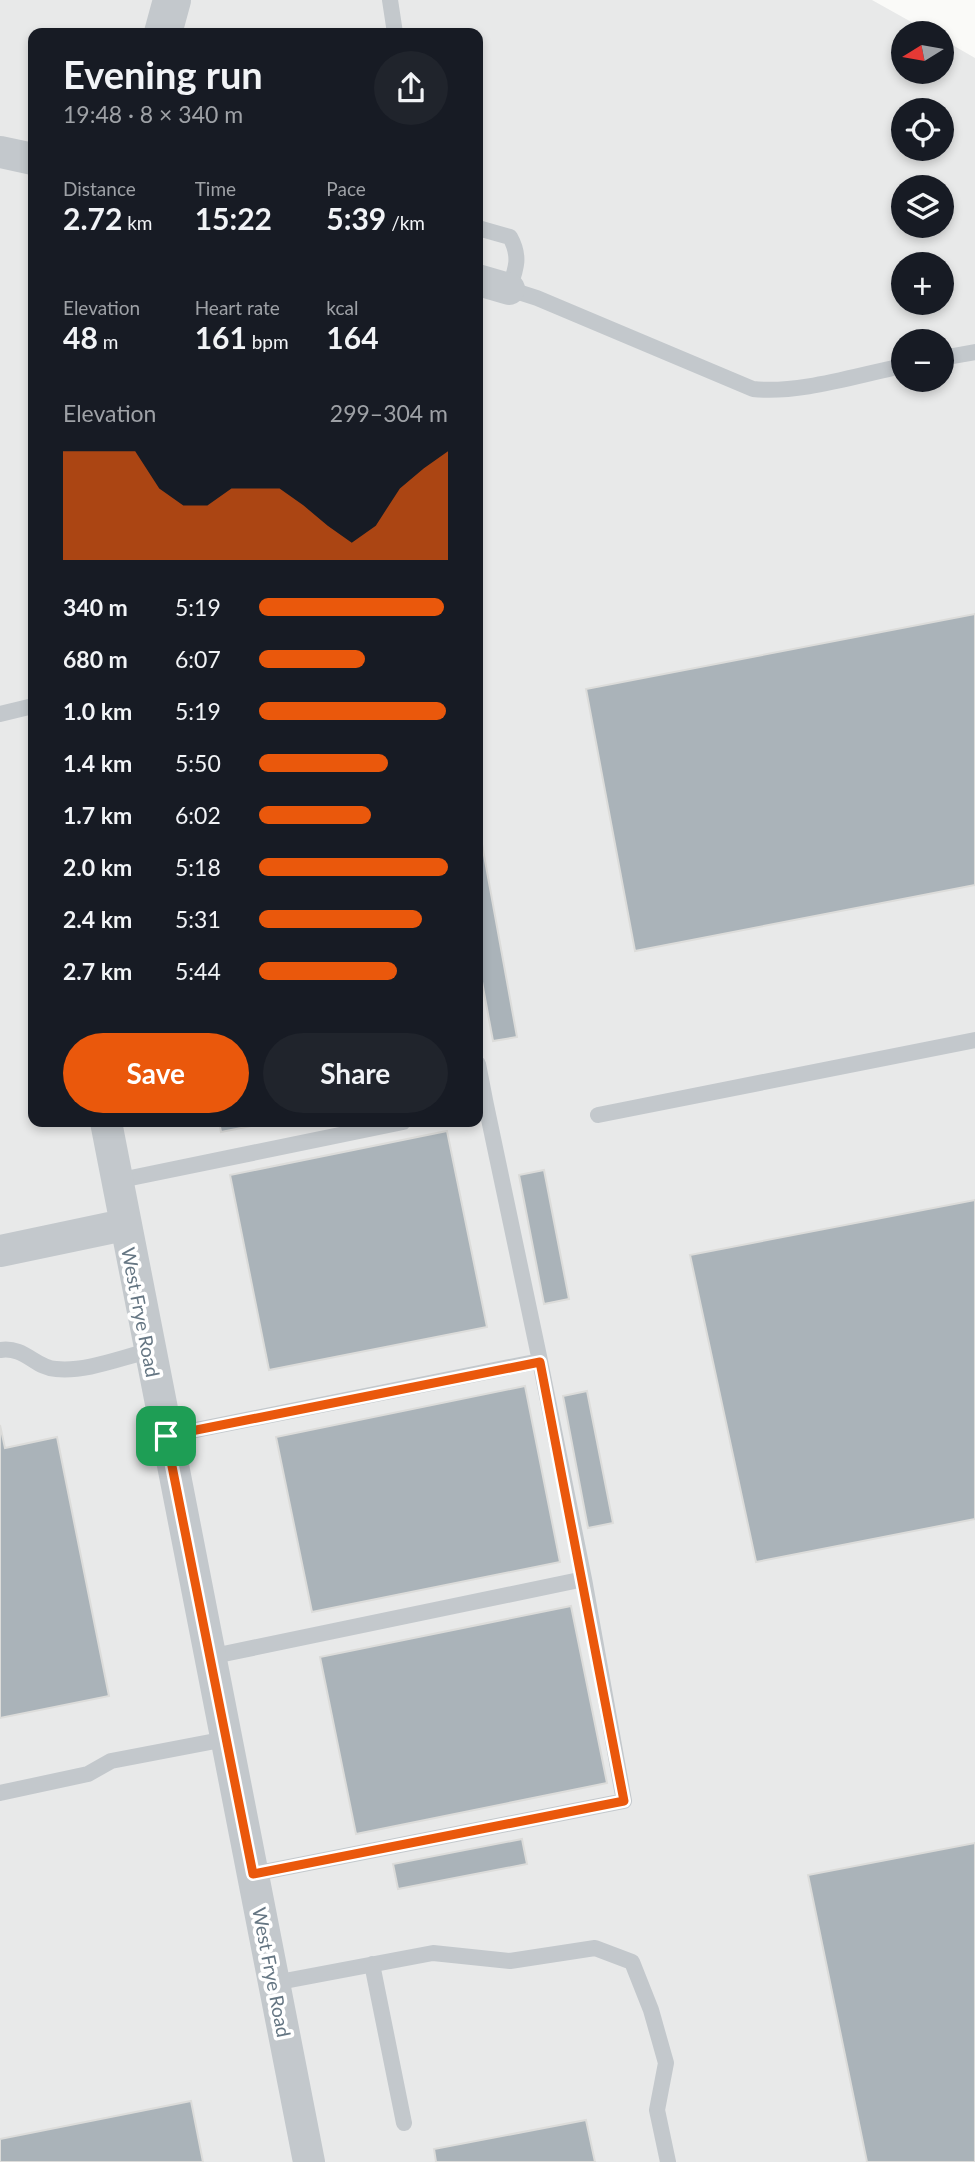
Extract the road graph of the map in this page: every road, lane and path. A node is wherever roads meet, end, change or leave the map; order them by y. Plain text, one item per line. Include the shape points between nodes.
1 (172, 0) edge
2 (390, 0) edge
3 (164, 28) edge
4 (395, 28) edge
5 (0, 152) edge
6 (28, 158) edge
7 (483, 229) edge
8 (483, 281) edge
9 (509, 289) junction
10 (975, 352) edge
11 (954, 356) edge
12 (891, 368) edge
13 (28, 707) edge
14 (0, 714) edge
15 (975, 1040) edge
16 (483, 1109) edge
17 (598, 1115) dead end
18 (107, 1127) edge
19 (379, 1127) edge
20 (116, 1181) junction
21 (124, 1225) junction
22 (0, 1251) edge
23 (0, 1350) edge
24 (149, 1352) junction
25 (540, 1362) junction
26 (166, 1436) junction
27 (583, 1579) junction
28 (209, 1657) junction
29 (226, 1739) junction
30 (0, 1793) edge
31 (253, 1874) junction
32 (372, 1964) junction
33 (274, 1983) junction
34 (404, 2123) dead end
35 (309, 2162) edge
36 (668, 2162) edge

1 - 3 street
2 - 4 lane
5 - 6 street
7 - 9 lane via 510,237 517,249 519,261
8 - 9 street
9 - 12 lane via 754,388 796,387
10 - 11 lane
13 - 14 lane
15 - 17 lane
16 - 25 lane
18 - 20 street, West Frye Road
19 - 20 lane
20 - 21 street, West Frye Road
21 - 22 street
21 - 24 street, West Frye Road
23 - 24 lane via 13,1348 53,1370
24 - 26 street, West Frye Road
25 - 26 lane
25 - 27 lane
26 - 28 street, West Frye Road
27 - 28 lane
27 - 31 lane via 624,1801
28 - 29 street, West Frye Road
29 - 30 lane via 111,1761 88,1774
29 - 31 street, West Frye Road
31 - 33 street, West Frye Road
32 - 33 lane
32 - 34 lane
32 - 36 lane via 433,1954 510,1961 595,1948 632,1962 666,2063 657,2110
33 - 35 street, West Frye Road

